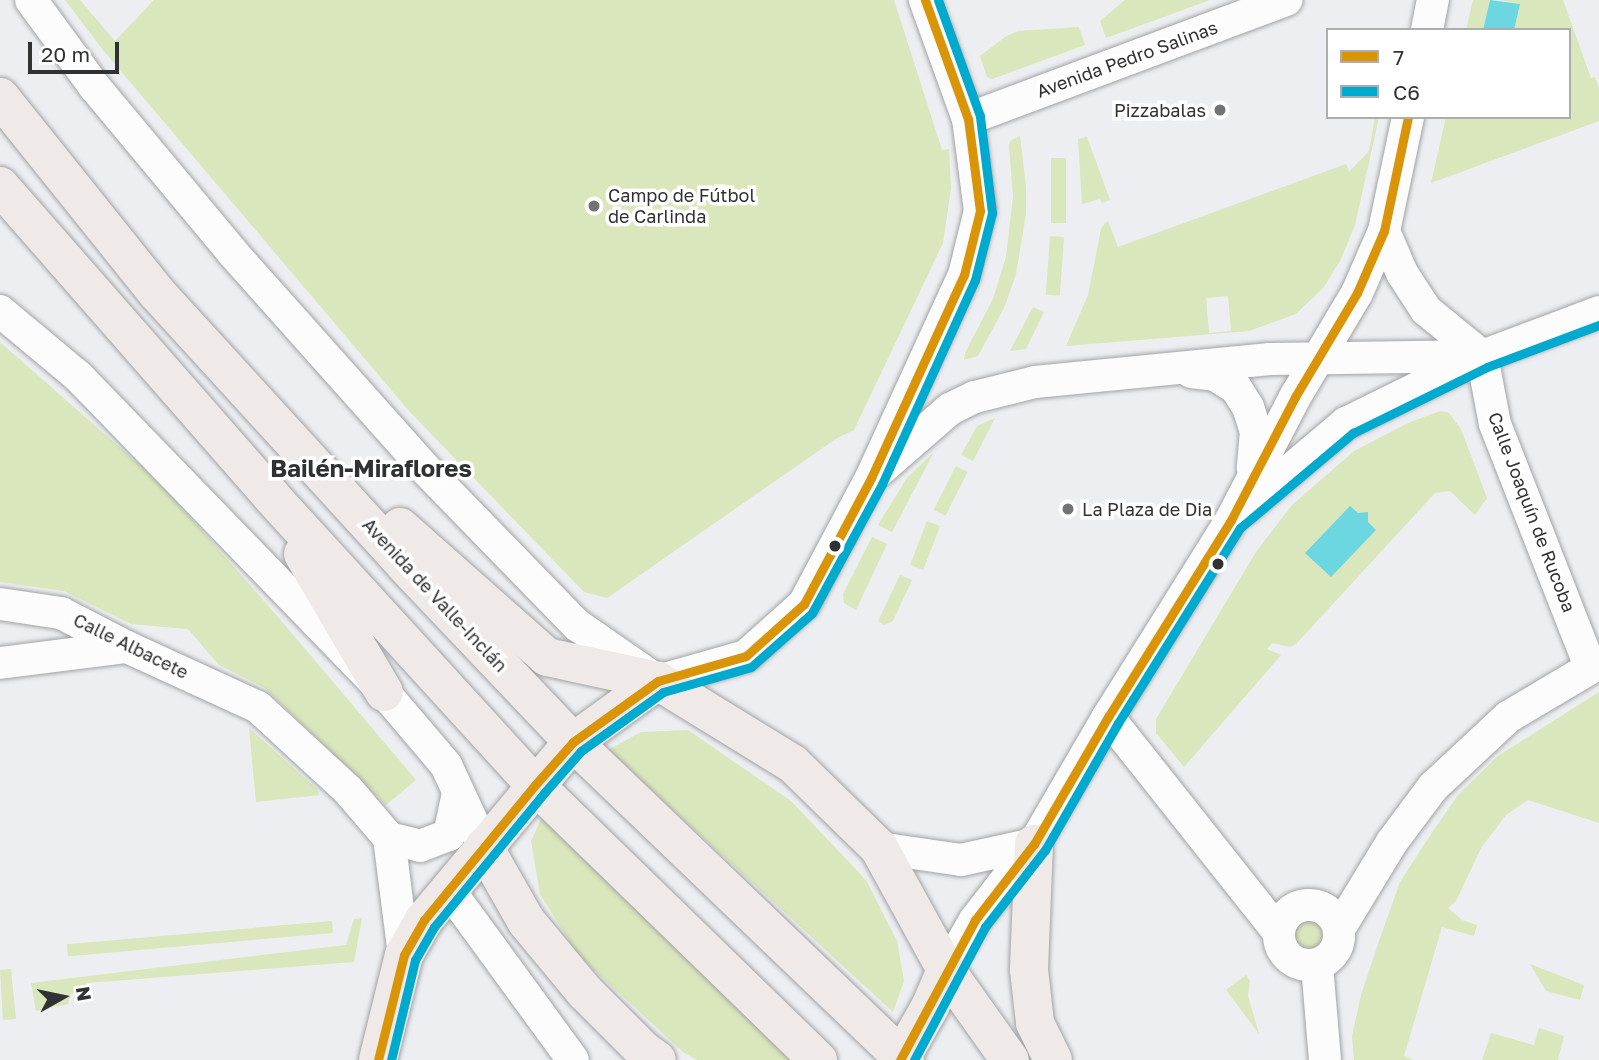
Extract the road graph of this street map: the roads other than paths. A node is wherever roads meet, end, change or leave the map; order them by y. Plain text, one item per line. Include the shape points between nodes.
1 (31, 0) edge
2 (925, 0) edge
3 (1286, 0) edge
4 (1433, 0) edge
5 (1427, 28) edge
6 (0, 97) edge
7 (968, 119) junction
8 (1408, 119) edge
9 (0, 186) edge
10 (1384, 231) junction
11 (0, 312) edge
12 (1599, 312) edge
13 (1482, 356) junction
14 (1318, 358) junction
15 (1170, 369) junction
16 (310, 461) junction
17 (871, 478) junction
18 (1251, 480) junction
19 (272, 498) junction
20 (1231, 520) junction
21 (0, 604) edge
22 (127, 647) junction
23 (0, 663) edge
24 (1594, 665) edge
25 (659, 681) junction
26 (384, 692) junction
27 (1108, 717) junction
28 (573, 742) junction
29 (452, 779) junction
30 (535, 785) junction
31 (389, 838) junction
32 (1034, 844) junction
33 (484, 847) junction
34 (879, 848) junction
35 (449, 890) junction
36 (1339, 929) junction
37 (1279, 933) junction
38 (404, 955) junction
39 (1317, 965) junction
40 (946, 971) junction
41 (902, 1059) edge
42 (378, 1060) edge
43 (573, 1060) edge
44 (657, 1060) edge
45 (818, 1060) edge
46 (1010, 1060) edge
47 (1053, 1060) edge
48 (1325, 1060) edge

1 - 25 street via 94,86 233,253 428,471 577,625
2 - 7 street
3 - 7 street, Avenida Pedro Salinas
4 - 5 street
6 - 16 main road, Avenida de Valle-Inclán via 157,293
7 - 17 street via 980,211 964,275
8 - 10 street
9 - 19 main road
10 - 13 street via 1402,273 1426,310
10 - 14 street via 1357,293
11 - 26 street via 79,377
12 - 13 street
13 - 14 street
13 - 20 street via 1346,423
13 - 24 street, Calle Joaquín de Rucoba via 1495,424
14 - 15 street
14 - 18 street
15 - 17 street via 1035,382 975,397 950,409
15 - 18 street via 1215,375 1236,388 1256,431
16 - 25 main road via 397,524 547,657
16 - 28 main road, Avenida de Valle-Inclán
17 - 25 street via 804,604 746,656
18 - 20 street
19 - 26 main road
19 - 30 main road
20 - 27 street
21 - 22 street, Calle Albacete via 61,613
22 - 23 street
22 - 31 street, Calle Albacete via 258,707 348,790
24 - 36 street via 1508,717 1433,787 1392,842
25 - 28 main road
25 - 34 main road via 793,764
26 - 29 street
27 - 32 street
27 - 37 street
28 - 30 main road
28 - 41 main road, Avenida de Valle-Inclán
29 - 31 street via 449,835 420,846
29 - 33 street
30 - 33 main road
30 - 45 main road
31 - 38 street
32 - 34 street via 961,860
32 - 40 street via 975,920
32 - 47 main road via 1029,971 1035,1023
33 - 35 main road
33 - 44 main road via 526,921 585,992
34 - 40 main road
35 - 38 main road
35 - 43 street
36 - 37 street via 1331,914 1315,905 1298,906 1284,917
36 - 39 street via 1335,951
37 - 39 street via 1281,947 1290,959
38 - 42 main road
39 - 48 street
40 - 41 main road
40 - 46 main road

